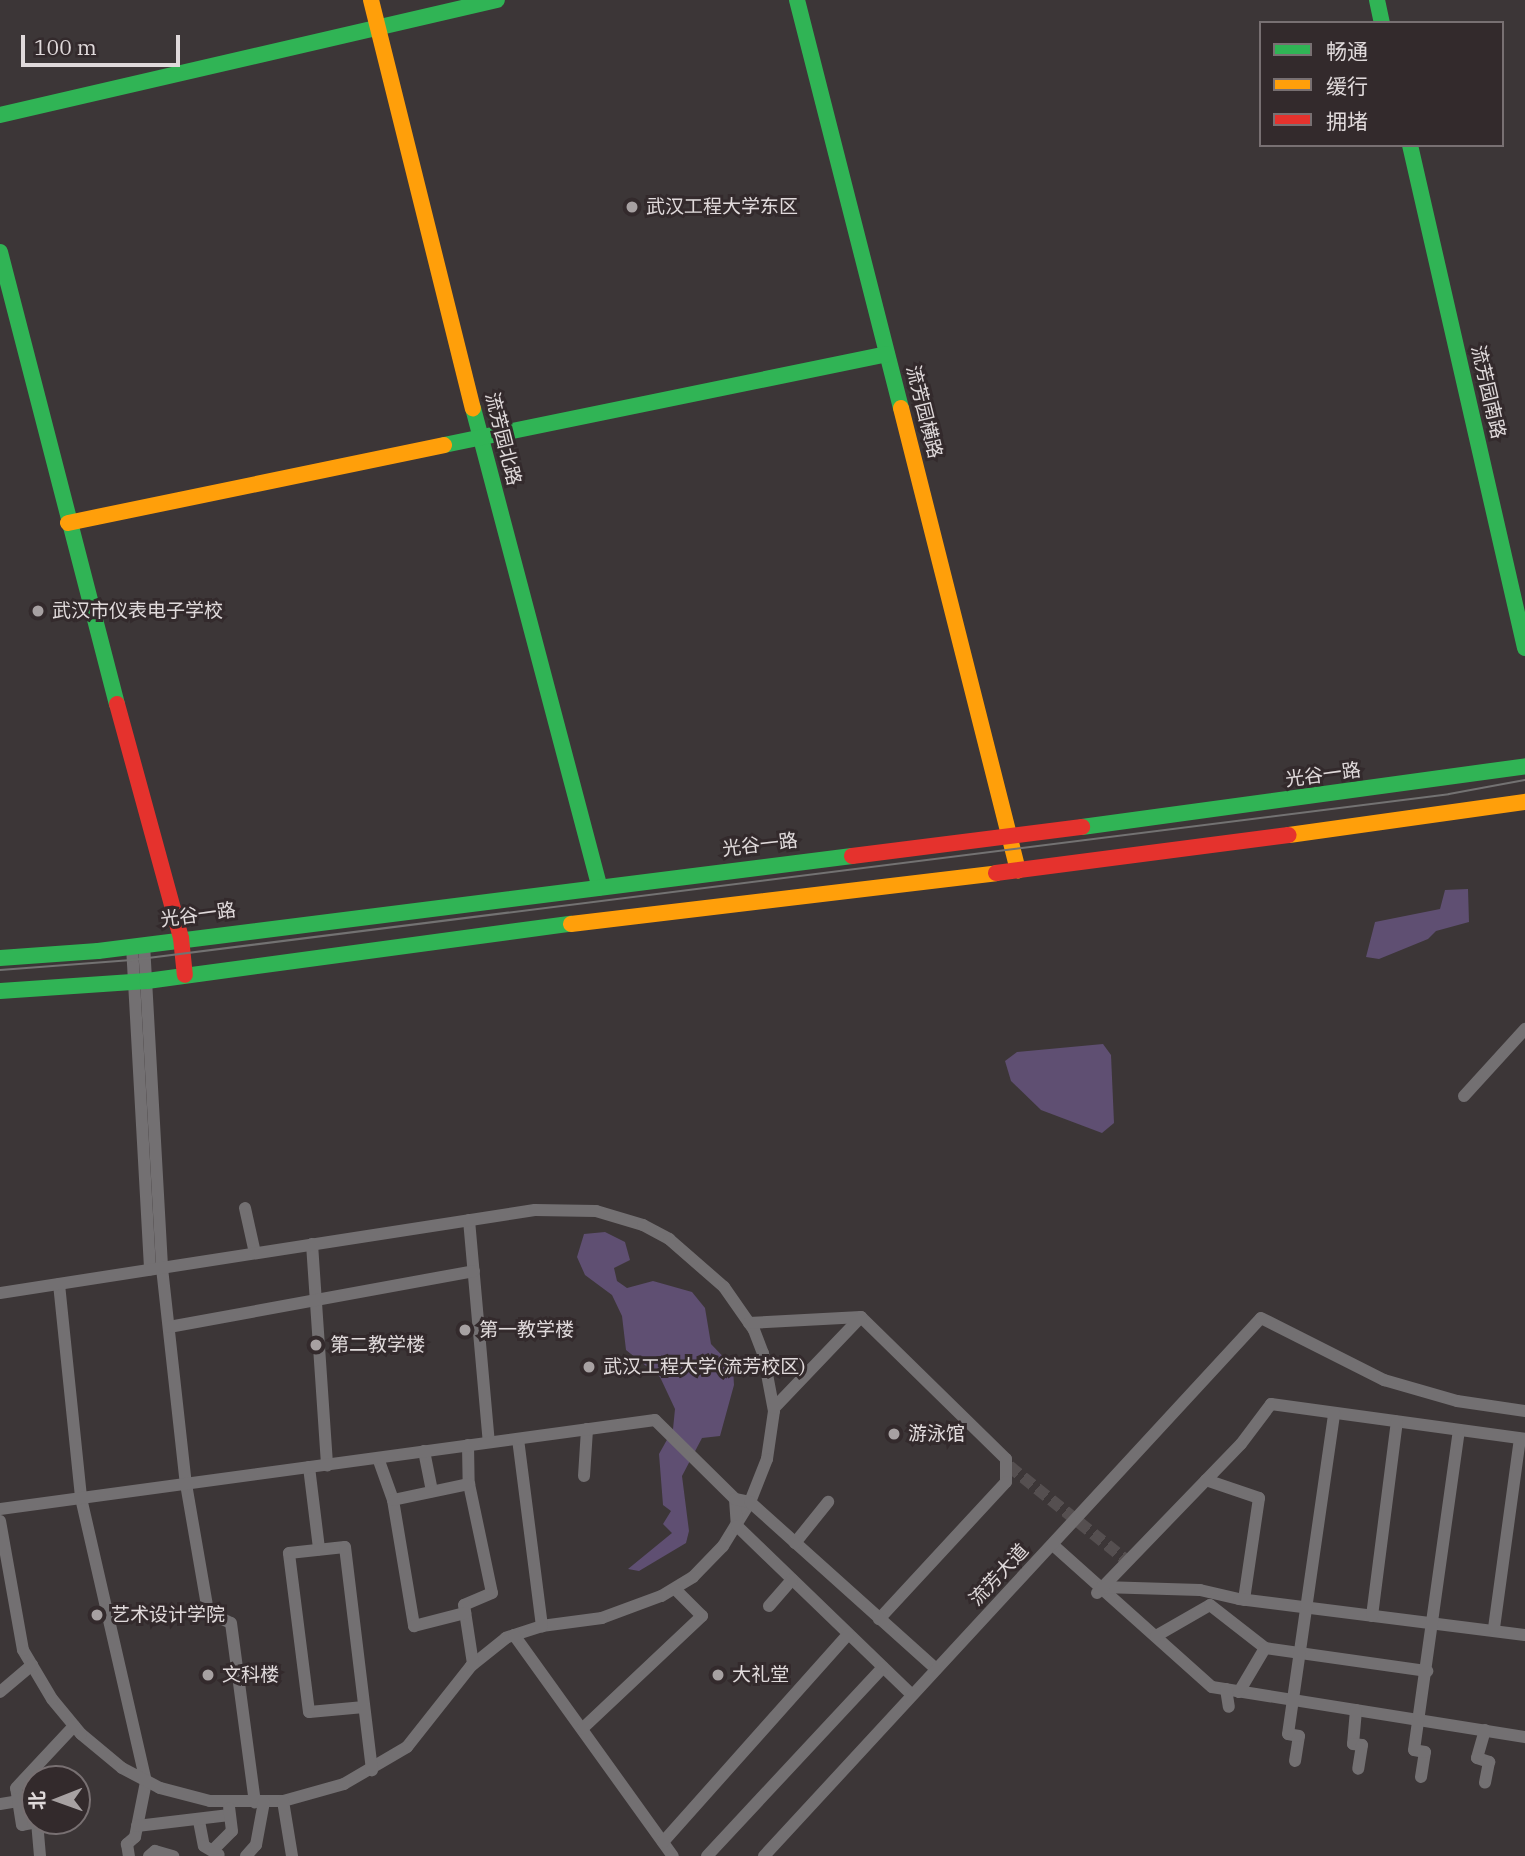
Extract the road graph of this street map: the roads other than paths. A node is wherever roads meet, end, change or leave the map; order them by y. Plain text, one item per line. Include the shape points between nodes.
1 (371, 0) edge
2 (497, 0) edge
3 (797, 0) edge
4 (1377, 0) edge
5 (1382, 21) edge
6 (378, 28) junction
7 (0, 115) edge
8 (1410, 147) edge
9 (0, 252) edge
10 (887, 354) junction
11 (480, 435) junction
12 (68, 523) junction
13 (1525, 648) edge
14 (1525, 766) edge
15 (1525, 802) edge
16 (1009, 835) junction
17 (1018, 870) junction
18 (600, 887) junction
19 (181, 938) junction
20 (138, 945) junction
21 (0, 958) edge
22 (184, 975) junction
23 (140, 982) junction
24 (0, 991) edge
25 (1525, 1029) edge
26 (1464, 1096) dead end
27 (245, 1208) dead end
28 (469, 1220) junction
29 (312, 1244) junction
30 (255, 1253) junction
31 (156, 1268) junction
32 (474, 1270) junction
33 (59, 1284) junction
34 (0, 1293) edge
35 (316, 1300) junction
36 (862, 1317) junction
37 (749, 1323) junction
38 (169, 1327) junction
39 (774, 1408) junction
40 (1525, 1410) edge
41 (1334, 1413) junction
42 (1397, 1422) junction
43 (587, 1429) junction
44 (1459, 1430) junction
45 (518, 1439) junction
46 (1522, 1439) edge
47 (489, 1443) junction
48 (468, 1446) junction
49 (424, 1451) junction
50 (378, 1458) junction
51 (327, 1465) junction
52 (309, 1467) junction
53 (584, 1476) dead end
54 (1206, 1480) junction
55 (186, 1484) junction
56 (469, 1484) junction
57 (432, 1491) junction
58 (81, 1498) junction
59 (735, 1499) junction
60 (393, 1500) junction
61 (750, 1502) junction
62 (828, 1502) dead end
63 (0, 1509) edge
64 (0, 1521) edge
65 (737, 1526) junction
66 (795, 1544) junction
67 (2, 1545) edge
68 (1053, 1545) junction
69 (319, 1549) junction
70 (792, 1580) junction
71 (675, 1589) junction
72 (1100, 1590) junction
73 (1244, 1600) junction
74 (769, 1606) dead end
75 (1306, 1606) junction
76 (465, 1613) junction
77 (1372, 1616) junction
78 (879, 1619) junction
79 (1434, 1624) junction
80 (541, 1626) junction
81 (1494, 1628) junction
82 (848, 1634) junction
83 (514, 1635) junction
84 (1525, 1635) edge
85 (1156, 1636) junction
86 (1265, 1648) junction
87 (1299, 1653) junction
88 (473, 1664) junction
89 (32, 1665) junction
90 (883, 1667) junction
91 (936, 1669) junction
92 (1427, 1671) junction
93 (1233, 1690) junction
94 (0, 1692) edge
95 (912, 1695) junction
96 (1292, 1700) junction
97 (364, 1707) junction
98 (1230, 1707) dead end
99 (1356, 1710) junction
100 (1420, 1720) junction
101 (74, 1726) junction
102 (582, 1729) junction
103 (1485, 1730) junction
104 (1525, 1737) edge
105 (1295, 1761) dead end
106 (1357, 1769) dead end
107 (372, 1770) junction
108 (1421, 1777) dead end
109 (146, 1782) junction
110 (1485, 1783) dead end
111 (18, 1801) junction
112 (229, 1801) junction
113 (283, 1801) junction
114 (260, 1802) junction
115 (0, 1804) edge
116 (229, 1815) junction
117 (199, 1821) junction
118 (137, 1826) junction
119 (663, 1842) junction
120 (217, 1853) edge
121 (40, 1856) edge
122 (128, 1856) edge
123 (149, 1856) edge
124 (173, 1856) edge
125 (246, 1856) edge
126 (292, 1856) edge
127 (673, 1856) edge
128 (707, 1856) edge
129 (764, 1856) edge

1 - 6 street, 流芳园北路
2 - 6 street
3 - 10 street, 流芳园横路
4 - 5 street
6 - 7 street
6 - 11 street, 流芳园北路
8 - 13 street, 流芳园南路
9 - 12 street
10 - 11 street
10 - 16 street, 流芳园横路
11 - 12 street
11 - 18 street, 流芳园北路
12 - 19 street
14 - 16 street, 光谷一路 via 1292,801
15 - 17 street
16 - 17 street, 流芳园横路
16 - 18 street, 光谷一路
17 - 22 street
18 - 19 street, 光谷一路
19 - 20 street, 光谷一路
19 - 22 street
20 - 21 street, 光谷一路
20 - 23 street
22 - 23 street
23 - 24 street
23 - 31 street
25 - 26 street
27 - 30 street
28 - 29 street
28 - 32 street
28 - 37 street via 578,1209 643,1225 696,1260
29 - 30 street
29 - 35 street
30 - 31 street
31 - 33 street
31 - 38 street
32 - 35 street
32 - 47 street
33 - 34 street
33 - 58 street
35 - 38 street
35 - 51 street
36 - 37 street
36 - 39 street
36 - 78 street via 918,1383 1006,1459 1009,1474
37 - 39 street via 769,1373
38 - 55 street
39 - 61 street via 767,1459
40 - 68 street, 流芳大道 via 1457,1401 1384,1380 1261,1318
41 - 42 street
41 - 54 street via 1271,1404
41 - 75 street
42 - 44 street
42 - 77 street
43 - 45 street
43 - 53 street
43 - 59 street via 655,1420
44 - 46 street
44 - 79 street
45 - 47 street
45 - 80 street
46 - 81 street
47 - 48 street
48 - 49 street
48 - 56 street
49 - 50 street
49 - 57 street
50 - 51 street
50 - 60 street
51 - 52 street
52 - 55 street
52 - 69 street
54 - 72 street
54 - 73 street via 1259,1497
55 - 58 street
55 - 114 street via 208,1612 231,1623
56 - 57 street
56 - 76 street via 492,1593 464,1605
57 - 60 street
58 - 63 street
58 - 109 street
59 - 61 street
59 - 65 street
60 - 76 street via 414,1626
61 - 65 street
61 - 66 street
62 - 66 street
64 - 67 street
65 - 70 street
65 - 71 street via 709,1562
66 - 78 street
67 - 89 street via 19,1631
68 - 72 street
68 - 91 street, 流芳大道
69 - 97 street via 345,1547
69 - 97 street via 289,1553 309,1712
70 - 74 street
70 - 82 street
71 - 80 street via 602,1618
71 - 102 street via 702,1616
72 - 73 street via 1168,1587
72 - 85 street
73 - 75 street
75 - 77 street
75 - 87 street
76 - 88 street
77 - 79 street
78 - 91 street
79 - 81 street
79 - 92 street
80 - 83 street
81 - 84 street
82 - 90 street
82 - 119 street
83 - 88 street
83 - 102 street
85 - 86 street via 1210,1605
85 - 93 street via 1212,1687
86 - 87 street
86 - 93 street
87 - 92 street
87 - 96 street
88 - 107 street via 425,1730
89 - 94 street
89 - 101 street
90 - 95 street
90 - 128 street
91 - 95 street, 流芳大道
92 - 100 street
93 - 96 street
93 - 98 street
95 - 129 street, 流芳大道
96 - 99 street
96 - 105 street via 1288,1734 1299,1736
97 - 107 street
99 - 100 street
99 - 106 street via 1353,1744 1362,1745
100 - 103 street
100 - 108 street via 1414,1750 1425,1752
101 - 109 street via 122,1768
101 - 111 street via 16,1788
102 - 119 street
103 - 104 street
103 - 110 street via 1477,1758 1489,1762
107 - 113 street via 330,1790
109 - 112 street via 196,1799
109 - 118 street
111 - 115 street
111 - 121 street via 22,1825 37,1822
112 - 114 street
112 - 116 street
113 - 114 street
113 - 126 street
114 - 125 street via 256,1845
116 - 117 street
116 - 120 street via 232,1831
117 - 118 street
117 - 120 street via 204,1846
118 - 122 street via 127,1844
119 - 127 street
123 - 124 street via 155,1851

